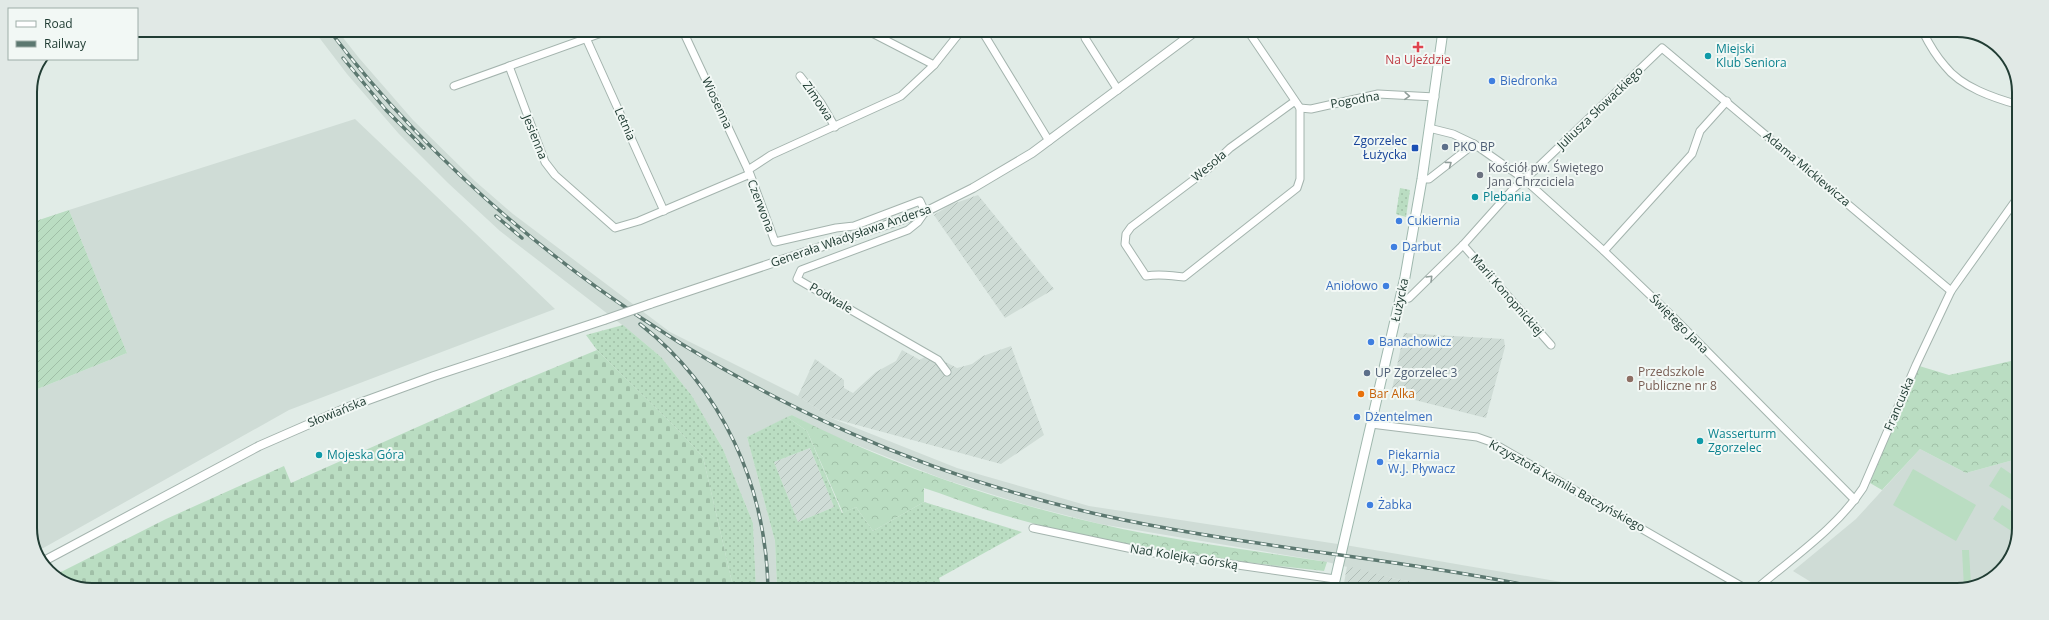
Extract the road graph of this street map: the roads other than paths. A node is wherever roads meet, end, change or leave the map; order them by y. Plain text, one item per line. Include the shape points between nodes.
1 (589, 37) edge
2 (687, 37) edge
3 (880, 37) edge
4 (956, 37) edge
5 (986, 37) edge
6 (1085, 37) edge
7 (1188, 37) edge
8 (1252, 37) edge
9 (1442, 37) edge
10 (1926, 37) edge
11 (586, 38) junction
12 (1662, 48) joint
13 (934, 65) junction
14 (509, 66) junction
15 (800, 76) dead end
16 (454, 86) dead end
17 (1118, 90) junction
18 (1435, 97) junction
19 (1295, 101) junction
20 (1727, 101) junction
21 (2012, 103) edge
22 (1300, 108) junction
23 (835, 127) junction
24 (1429, 128) junction
25 (1049, 141) junction
26 (1474, 144) junction
27 (749, 172) junction
28 (1422, 179) junction
29 (1524, 179) junction
30 (2012, 206) edge
31 (664, 211) junction
32 (925, 212) junction
33 (615, 228) joint
34 (1462, 245) junction
35 (1604, 251) junction
36 (1951, 292) junction
37 (1400, 300) junction
38 (650, 304) joint
39 (1551, 345) dead end
40 (948, 372) dead end
41 (1371, 424) junction
42 (1855, 500) junction
43 (1033, 528) dead end
44 (46, 560) edge
45 (1335, 579) junction
46 (1334, 583) edge
47 (1736, 583) edge
48 (1763, 583) edge

1 - 11 street
2 - 27 street, Wiosenna
3 - 13 street
4 - 13 street
5 - 25 street
6 - 17 street
7 - 17 street, Generała Władysława Andersa
8 - 19 street
9 - 18 main road, Łużycka
10 - 21 street via 1945,67 1956,78
11 - 14 street
11 - 31 street, Letnia
12 - 20 street, Adama Mickiewicza
12 - 29 street, Juliusza Słowackiego
13 - 23 street via 902,96
14 - 16 street
14 - 33 street, Jesienna via 545,162 555,175
15 - 23 street, Zimowa via 821,103
17 - 25 street, Generała Władysława Andersa
22 -> 18 street, Pogodna via 1311,109 1378,94
18 - 24 main road, Łużycka
19 - 22 street
19 - 22 street, Wesoła via 1230,148 1208,169 1131,227 1126,234 1125,244 1146,276 1161,273 1184,277 1294,191 1299,183
20 - 35 street via 1700,131 1692,154
20 - 36 street, Adama Mickiewicza
23 - 27 street via 771,155
24 - 26 street, Świętego Jana via 1453,134
24 - 28 main road, Łużycka
25 - 32 street, Generała Władysława Andersa via 973,188
28 -> 26 street via 1429,179
26 - 29 street, Świętego Jana
27 - 31 street, Czerwona
27 - 32 street, Czerwona via 775,242 854,226 920,201
28 - 37 main road, Łużycka
29 - 34 street, Juliusza Słowackiego
29 - 35 street, Świętego Jana
30 - 36 street, Francuska
31 - 33 street, Czerwona
32 - 38 street, Generała Władysława Andersa
32 - 40 street, Podwale via 908,230 801,270 797,279 938,360
37 -> 34 street, Juliusza Słowackiego via 1409,298
34 - 39 street, Marii Konopnickiej
35 - 42 street, Świętego Jana
36 - 42 street, Francuska
37 - 41 main road, Łużycka
38 - 44 street, Słowiańska, bridge via 346,408 259,446
41 - 45 main road, Łużycka
41 - 47 street, Krzysztofa Kamila Baczyńskiego via 1477,437 1491,442
42 - 48 street, Francuska via 1843,516
43 - 45 street, Nad Kolejką Górską via 1147,552
45 - 46 main road, Łużycka

